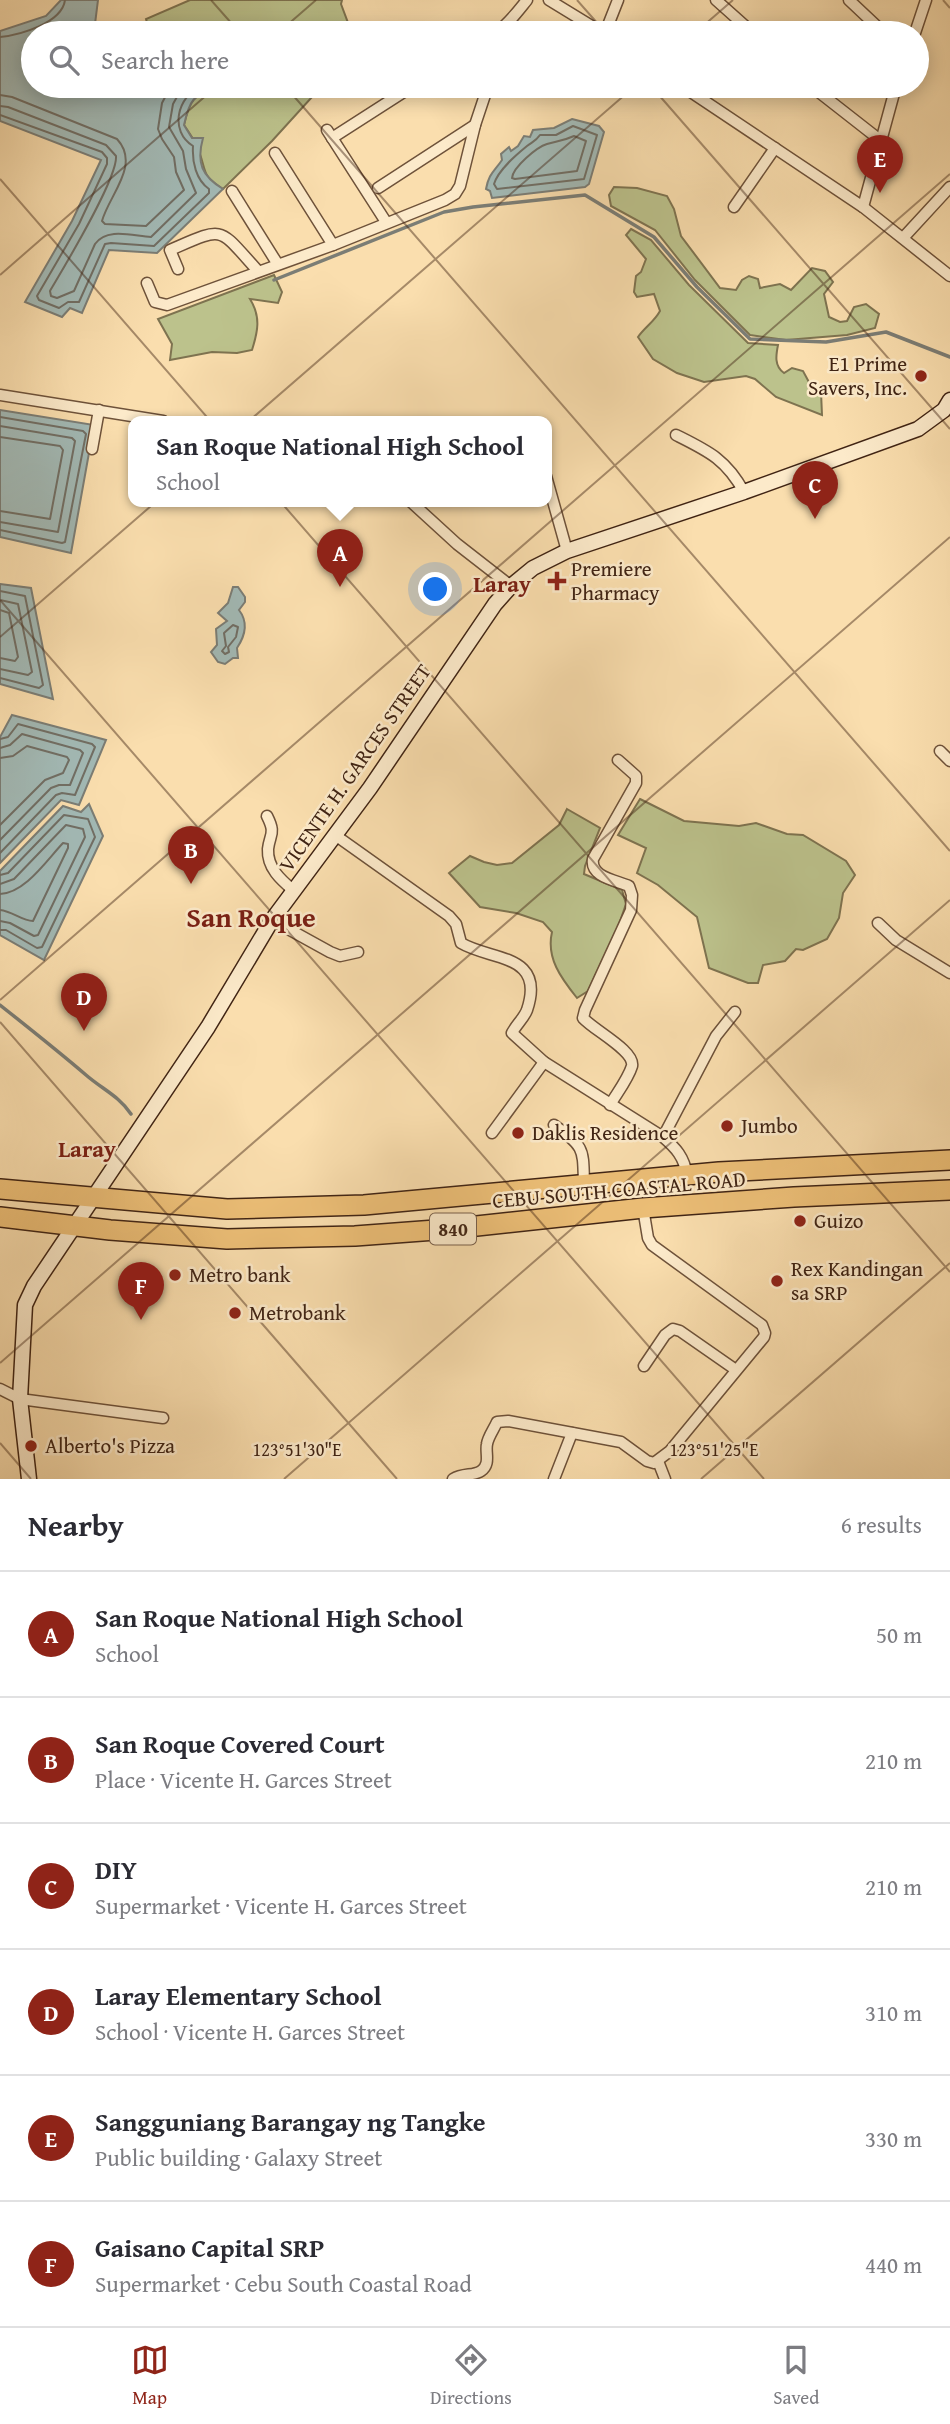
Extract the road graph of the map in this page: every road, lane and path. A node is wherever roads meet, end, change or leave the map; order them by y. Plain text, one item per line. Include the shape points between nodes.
1 (516, 0) edge
2 (527, 0) edge
3 (550, 0) edge
4 (618, 0) edge
5 (716, 0) edge
6 (849, 0) edge
7 (926, 0) edge
8 (861, 5) edge
9 (515, 12) junction
10 (510, 21) edge
11 (584, 21) edge
12 (609, 21) edge
13 (740, 21) edge
14 (874, 21) edge
15 (919, 21) edge
16 (392, 98) edge
17 (484, 98) edge
18 (700, 98) edge
19 (826, 98) edge
20 (892, 98) edge
21 (475, 125) junction
22 (880, 140) junction
23 (775, 148) junction
24 (275, 153) dead end
25 (950, 187) edge
26 (378, 188) dead end
27 (232, 191) dead end
28 (734, 207) dead end
29 (863, 207) junction
30 (386, 222) junction
31 (903, 238) junction
32 (332, 245) junction
33 (278, 263) junction
34 (178, 269) dead end
35 (258, 271) junction
36 (950, 276) edge
37 (146, 283) dead end
38 (0, 395) edge
39 (950, 400) edge
40 (99, 410) junction
41 (134, 416) edge
42 (676, 435) dead end
43 (92, 449) dead end
44 (744, 492) junction
45 (552, 494) edge
46 (417, 507) edge
47 (568, 551) junction
48 (511, 586) junction
49 (940, 751) dead end
50 (618, 760) dead end
51 (950, 761) edge
52 (267, 816) dead end
53 (335, 835) junction
54 (294, 891) junction
55 (272, 920) junction
56 (878, 923) dead end
57 (358, 952) dead end
58 (950, 973) edge
59 (735, 1012) dead end
60 (544, 1062) junction
61 (610, 1105) junction
62 (554, 1125) dead end
63 (492, 1133) dead end
64 (663, 1136) junction
65 (950, 1160) edge
66 (687, 1175) junction
67 (584, 1185) junction
68 (0, 1189) edge
69 (950, 1190) edge
70 (94, 1198) junction
71 (643, 1209) junction
72 (0, 1217) edge
73 (77, 1225) junction
74 (644, 1366) dead end
75 (736, 1370) junction
76 (0, 1389) edge
77 (20, 1399) junction
78 (163, 1418) dead end
79 (572, 1433) junction
80 (658, 1461) junction
81 (29, 1479) edge
82 (453, 1479) edge
83 (554, 1479) edge
84 (665, 1479) edge

1 - 9 street
2 - 9 street
3 - 11 street
4 - 12 street
5 - 13 street
6 - 8 street
7 - 15 street
8 - 14 street
9 - 10 street
16 - 30 street via 330,134
17 - 21 street
18 - 23 street
19 - 22 street
20 - 22 street
21 - 26 street
21 - 30 street via 455,194
22 - 29 street
23 - 28 street
23 - 29 street
24 - 32 street
25 - 31 street
27 - 33 street
29 - 31 street
30 - 32 street
31 - 36 street
32 - 33 street
33 - 35 street
34 - 35 street via 170,250 218,232
35 - 37 street via 167,305 155,302
38 - 40 street
39 - 44 street, VICENTE H. GARCES STREET via 918,429
40 - 41 street
40 - 43 street
42 - 44 street via 722,461
44 - 47 street, VICENTE H. GARCES STREET
45 - 47 street
46 - 48 street
47 - 48 street, VICENTE H. GARCES STREET via 533,568
48 - 53 street, VICENTE H. GARCES STREET
49 - 51 street
50 - 61 street via 636,776 636,783 592,866 595,872 629,886 631,910 583,1018 631,1057 633,1064
52 - 54 street via 274,874
53 - 54 street, VICENTE H. GARCES STREET
53 - 60 street via 449,916 461,943 526,971 530,990 527,1011 513,1033
54 - 55 street, VICENTE H. GARCES STREET
55 - 57 street via 330,952 341,956
55 - 70 street, VICENTE H. GARCES STREET via 208,1027
56 - 58 street via 896,940
59 - 64 street via 716,1036
60 - 61 street
60 - 63 street
61 - 64 street
62 - 67 street via 582,1150
64 - 66 street via 679,1151
65 - 66 highway, CEBU SOUTH COASTAL ROAD / 840
66 - 67 highway, CEBU SOUTH COASTAL ROAD / 840
67 - 70 highway, CEBU SOUTH COASTAL ROAD / 840 via 364,1205 227,1209
68 - 70 highway, CEBU SOUTH COASTAL ROAD / 840
69 - 71 highway, CEBU SOUTH COASTAL ROAD / 840
70 - 73 street, VICENTE H. GARCES STREET
71 - 73 highway, CEBU SOUTH COASTAL ROAD / 840 via 355,1236 227,1239
71 - 75 street via 652,1245 764,1328 764,1337
72 - 73 highway, CEBU SOUTH COASTAL ROAD / 840
73 - 77 street, VICENTE H. GARCES STREET via 25,1305
74 - 75 street via 673,1329
75 - 80 street
76 - 77 street
77 - 78 street
77 - 81 street, VICENTE H. GARCES STREET
79 - 80 street via 621,1442 648,1461
79 - 82 street via 497,1422 486,1442 484,1469
79 - 83 street
80 - 84 street

